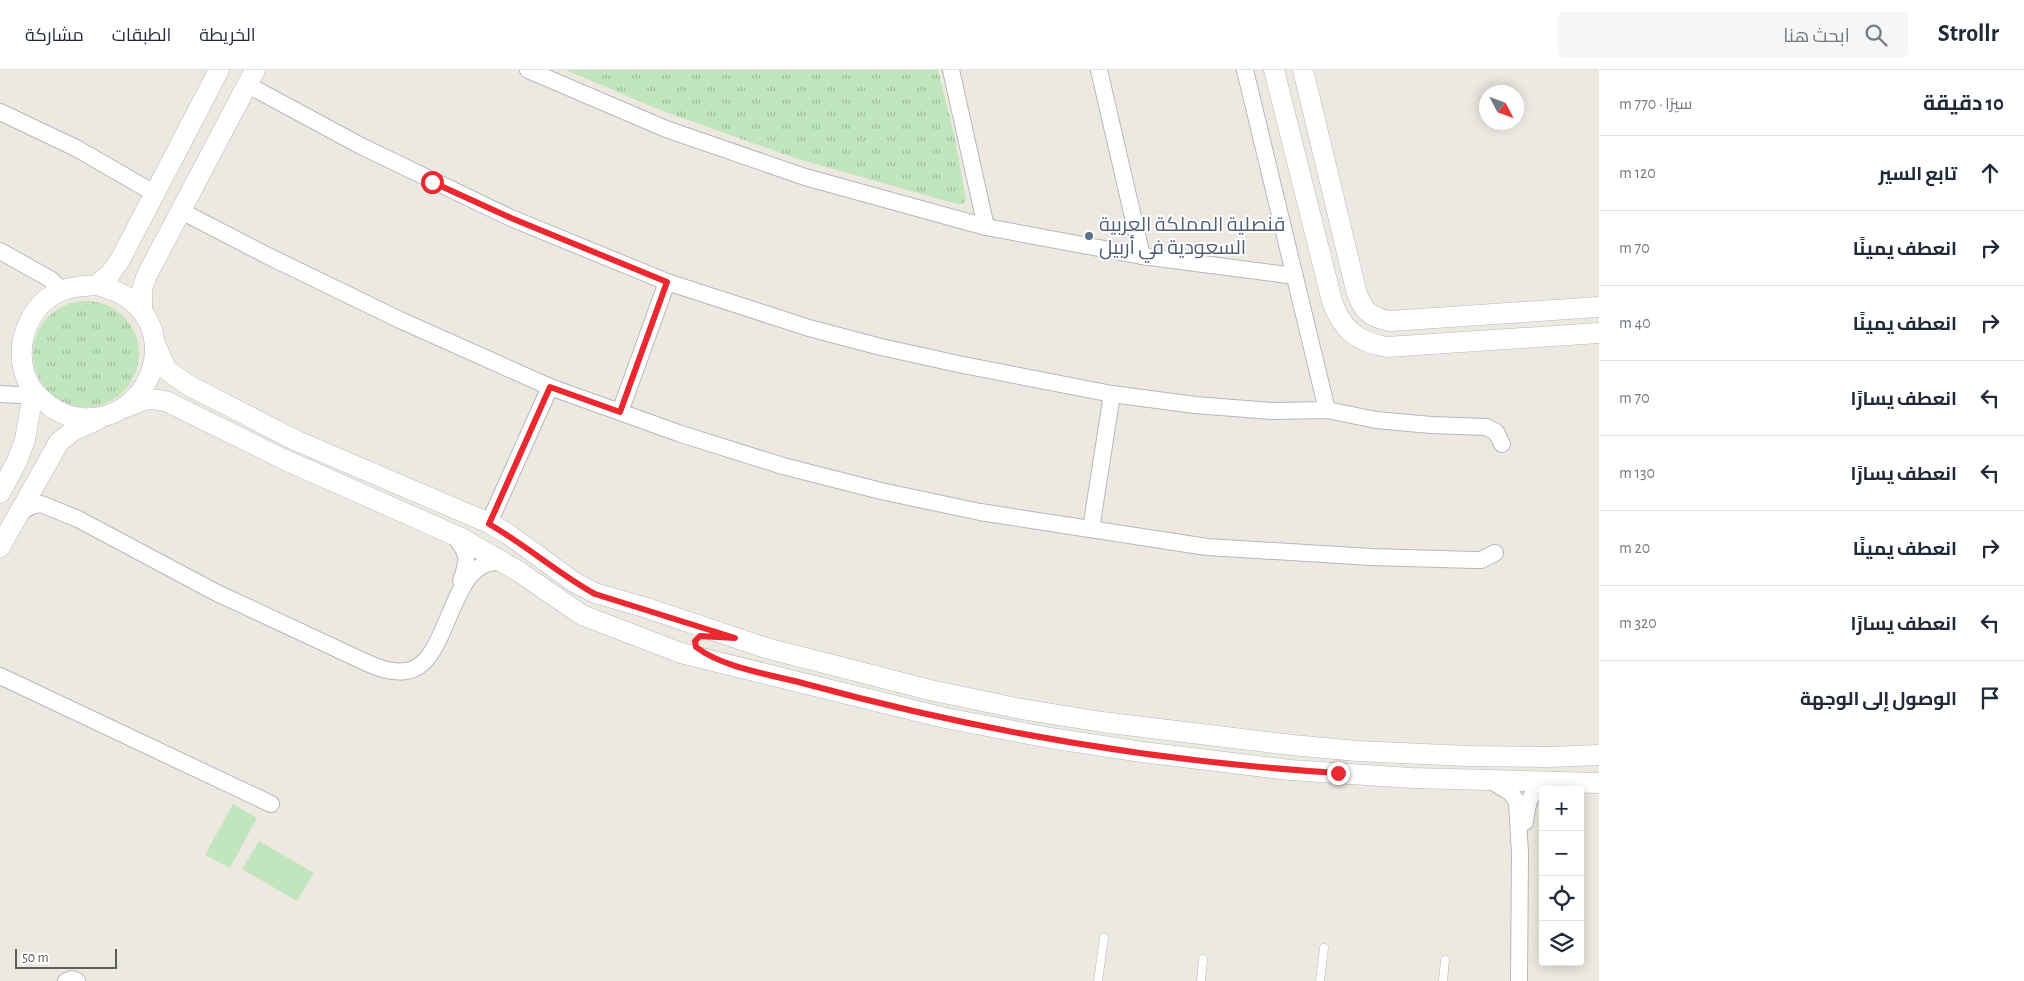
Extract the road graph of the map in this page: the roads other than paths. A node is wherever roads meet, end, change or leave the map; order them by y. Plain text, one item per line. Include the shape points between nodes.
1 (219, 70) edge
2 (528, 70) edge
3 (951, 70) edge
4 (1099, 70) edge
5 (1245, 70) edge
6 (1274, 70) edge
7 (1303, 70) edge
8 (252, 77) edge
9 (0, 112) edge
10 (154, 193) junction
11 (181, 211) junction
12 (986, 227) junction
13 (0, 251) edge
14 (1142, 256) junction
15 (1295, 276) junction
16 (667, 282) junction
17 (97, 285) junction
18 (62, 290) junction
19 (1599, 307) edge
20 (142, 311) junction
21 (1599, 333) edge
22 (155, 344) junction
23 (550, 387) junction
24 (33, 393) junction
25 (0, 394) edge
26 (1112, 394) junction
27 (1327, 410) junction
28 (118, 411) junction
29 (620, 412) junction
30 (1502, 444) dead end
31 (41, 474) junction
32 (2, 487) edge
33 (18, 514) junction
34 (78, 519) junction
35 (489, 524) junction
36 (1091, 529) junction
37 (453, 534) junction
38 (0, 548) edge
39 (1495, 553) dead end
40 (506, 563) junction
41 (629, 604) junction
42 (451, 611) junction
43 (622, 631) junction
44 (735, 638) junction
45 (724, 663) junction
46 (1, 676) edge
47 (1596, 755) edge
48 (1491, 781) junction
49 (1547, 781) junction
50 (1595, 783) edge
51 (271, 804) dead end
52 (1520, 854) junction
53 (1104, 938) dead end
54 (1324, 948) dead end
55 (1202, 959) dead end
56 (1445, 960) dead end
57 (66, 981) edge
58 (78, 981) edge
59 (1098, 981) edge
60 (1200, 981) edge
61 (1320, 981) edge
62 (1443, 981) edge
63 (1519, 981) edge

1 - 10 street
2 - 12 street via 666,129 805,177
3 - 12 street
4 - 14 street
5 - 15 street
6 - 21 street via 1332,301 1338,317 1354,334 1387,347
7 - 19 street via 1356,290 1362,306 1369,313 1390,321
8 - 11 street
8 - 16 street via 361,146 432,182
9 - 10 street via 76,148
10 - 17 street via 120,260
11 - 20 street via 146,275
11 - 23 street via 400,320
12 - 14 street
13 - 18 street via 50,279
14 - 15 street
15 - 27 street
16 - 26 street via 809,328 881,347
16 - 29 street
17 - 18 street
17 - 20 street via 114,290
18 - 24 street via 46,300 25,330 21,348 23,366
20 - 22 street
22 - 28 street via 149,379 140,394
22 - 35 street via 166,370 188,385 297,441
23 - 29 street
23 - 35 street
24 - 25 street
24 - 28 street via 55,410 72,417 92,419
24 - 32 street via 25,440
26 - 27 street via 1272,411
26 - 36 street
27 - 30 street via 1376,420 1486,427 1496,432
28 - 31 street via 65,436
28 - 37 street via 152,398 168,402 283,459
29 - 36 street via 783,466 882,491 980,512
31 - 33 street
31 - 34 street via 46,494
33 - 34 street via 41,504
33 - 38 street
34 - 42 street via 215,592 381,669 407,672 420,666 427,660
35 - 41 street via 595,594
36 - 39 street via 1207,547 1371,557 1481,560
37 - 40 street
37 - 42 street via 468,561
40 - 42 street via 492,562 476,569
40 - 43 street via 582,615
41 - 43 street via 674,626 678,635 670,641
41 - 44 street
43 - 45 street via 681,653
44 - 45 street via 700,636 695,641 696,647
44 - 47 street via 930,690 1102,722 1357,751 1551,758
45 - 48 street via 945,718 1058,739 1290,770
46 - 51 street
48 - 49 street
48 - 52 street via 1511,793 1517,802
49 - 50 street
49 - 52 street via 1534,791 1528,801
52 - 63 street
53 - 59 lane
54 - 61 lane
55 - 60 lane
56 - 62 lane
57 - 58 street

